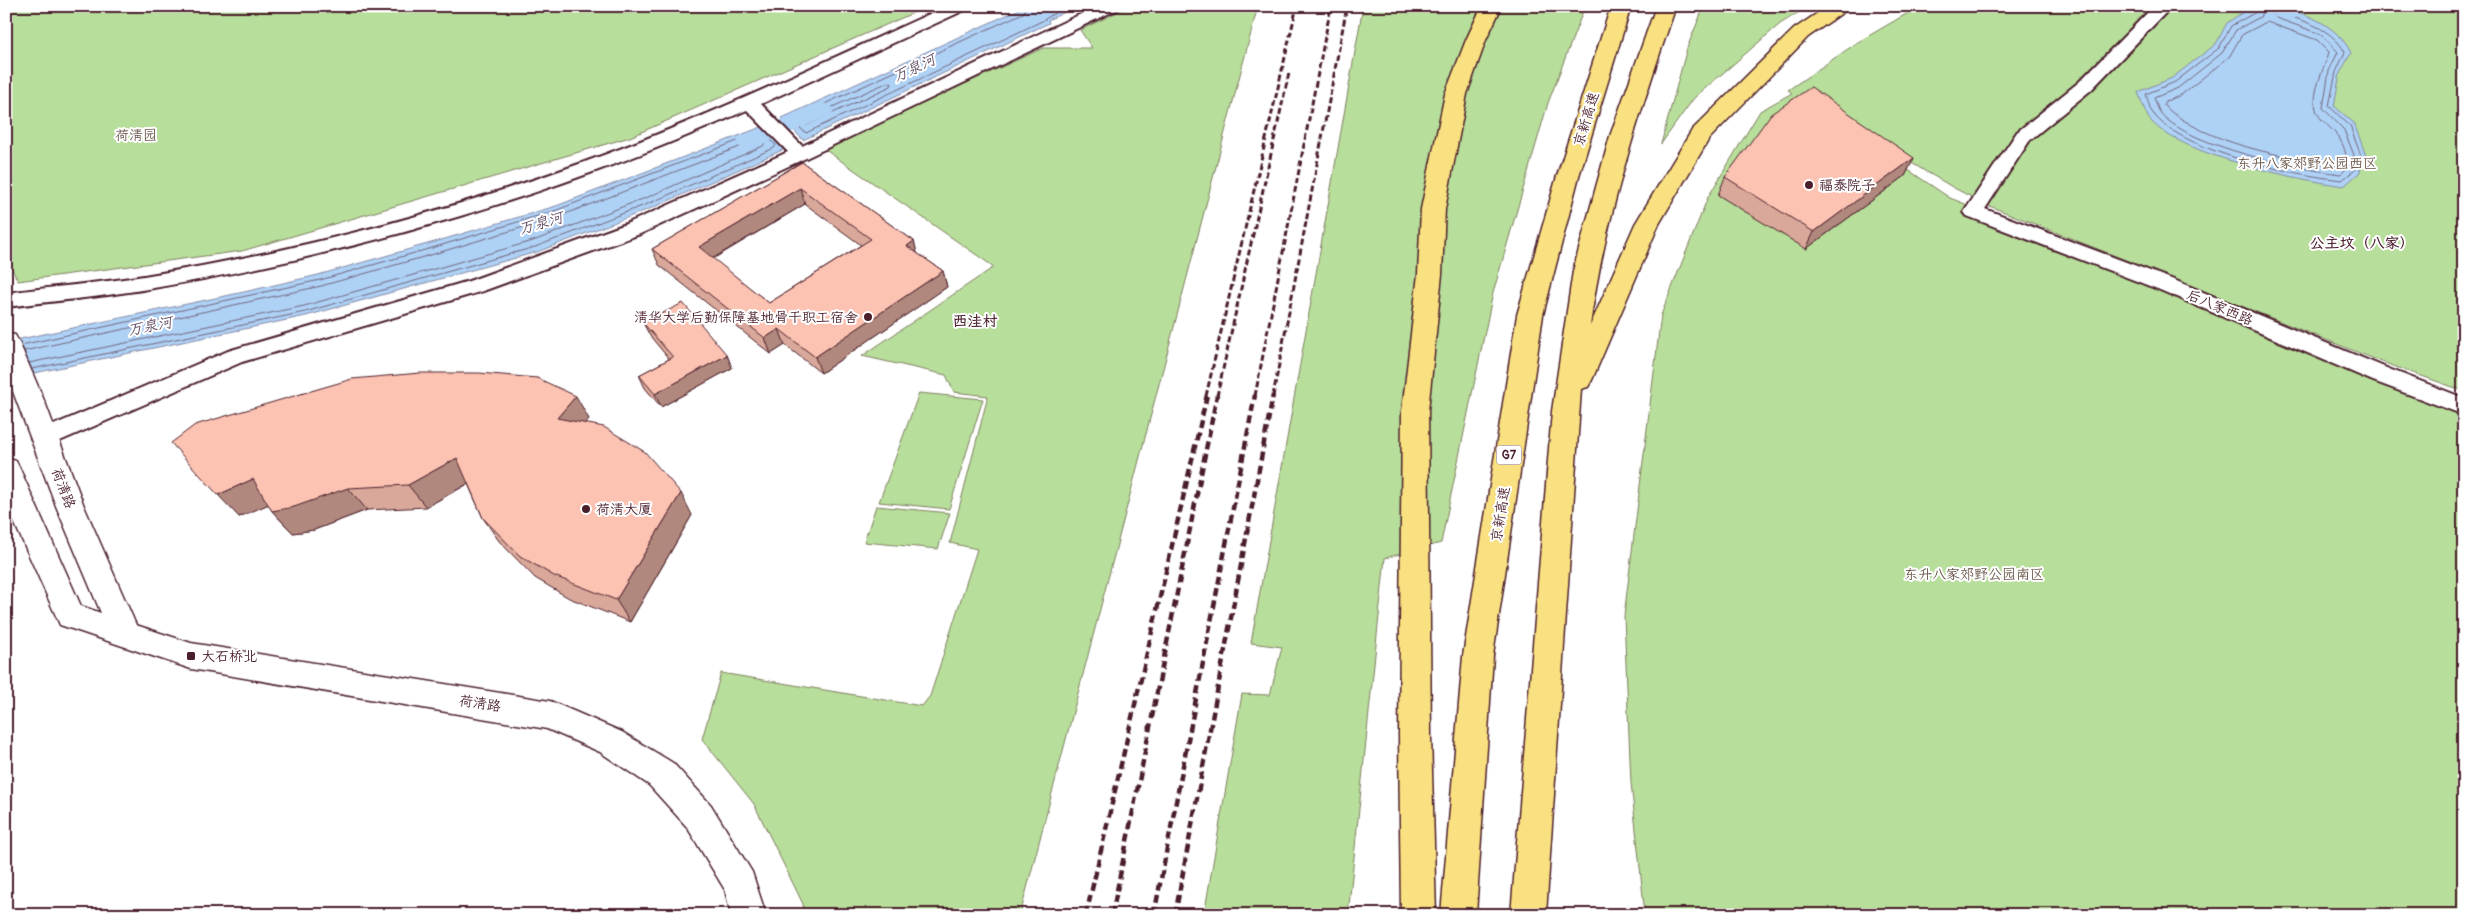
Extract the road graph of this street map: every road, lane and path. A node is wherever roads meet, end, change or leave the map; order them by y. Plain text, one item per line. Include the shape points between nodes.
1 (961, 6) edge
2 (1112, 6) edge
3 (1492, 6) edge
4 (1622, 6) edge
5 (1666, 6) edge
6 (1842, 6) edge
7 (2164, 6) edge
8 (749, 102) junction
9 (800, 154) junction
10 (6, 300) edge
11 (6, 342) edge
12 (2464, 407) edge
13 (1565, 411) junction
14 (45, 438) junction
15 (6, 469) edge
16 (124, 632) junction
17 (749, 915) edge
18 (1419, 915) edge
19 (1458, 915) edge
20 (1528, 915) edge

1 - 8 street
2 - 9 street
3 - 18 highway via 1456,94 1433,209 1430,274 1415,411 1415,735
4 - 19 highway, 京新高速 / G7 via 1568,176 1530,315 1478,656
5 - 13 highway via 1621,136 1585,271
6 - 13 highway via 1801,33 1700,135 1647,224
7 - 12 street, 后八家西路 via 2085,86 2023,136 1974,212 2167,285
8 - 9 street
8 - 10 street via 651,144 584,168 327,246 165,279
9 - 14 street via 633,230 476,286 235,356
11 - 14 main road, 荷清路
13 - 20 highway
14 - 16 main road, 荷清路
15 - 16 main road, 荷清路 via 71,616
16 - 17 main road, 荷清路 via 191,656 550,715 602,738 661,774 699,816 740,884

